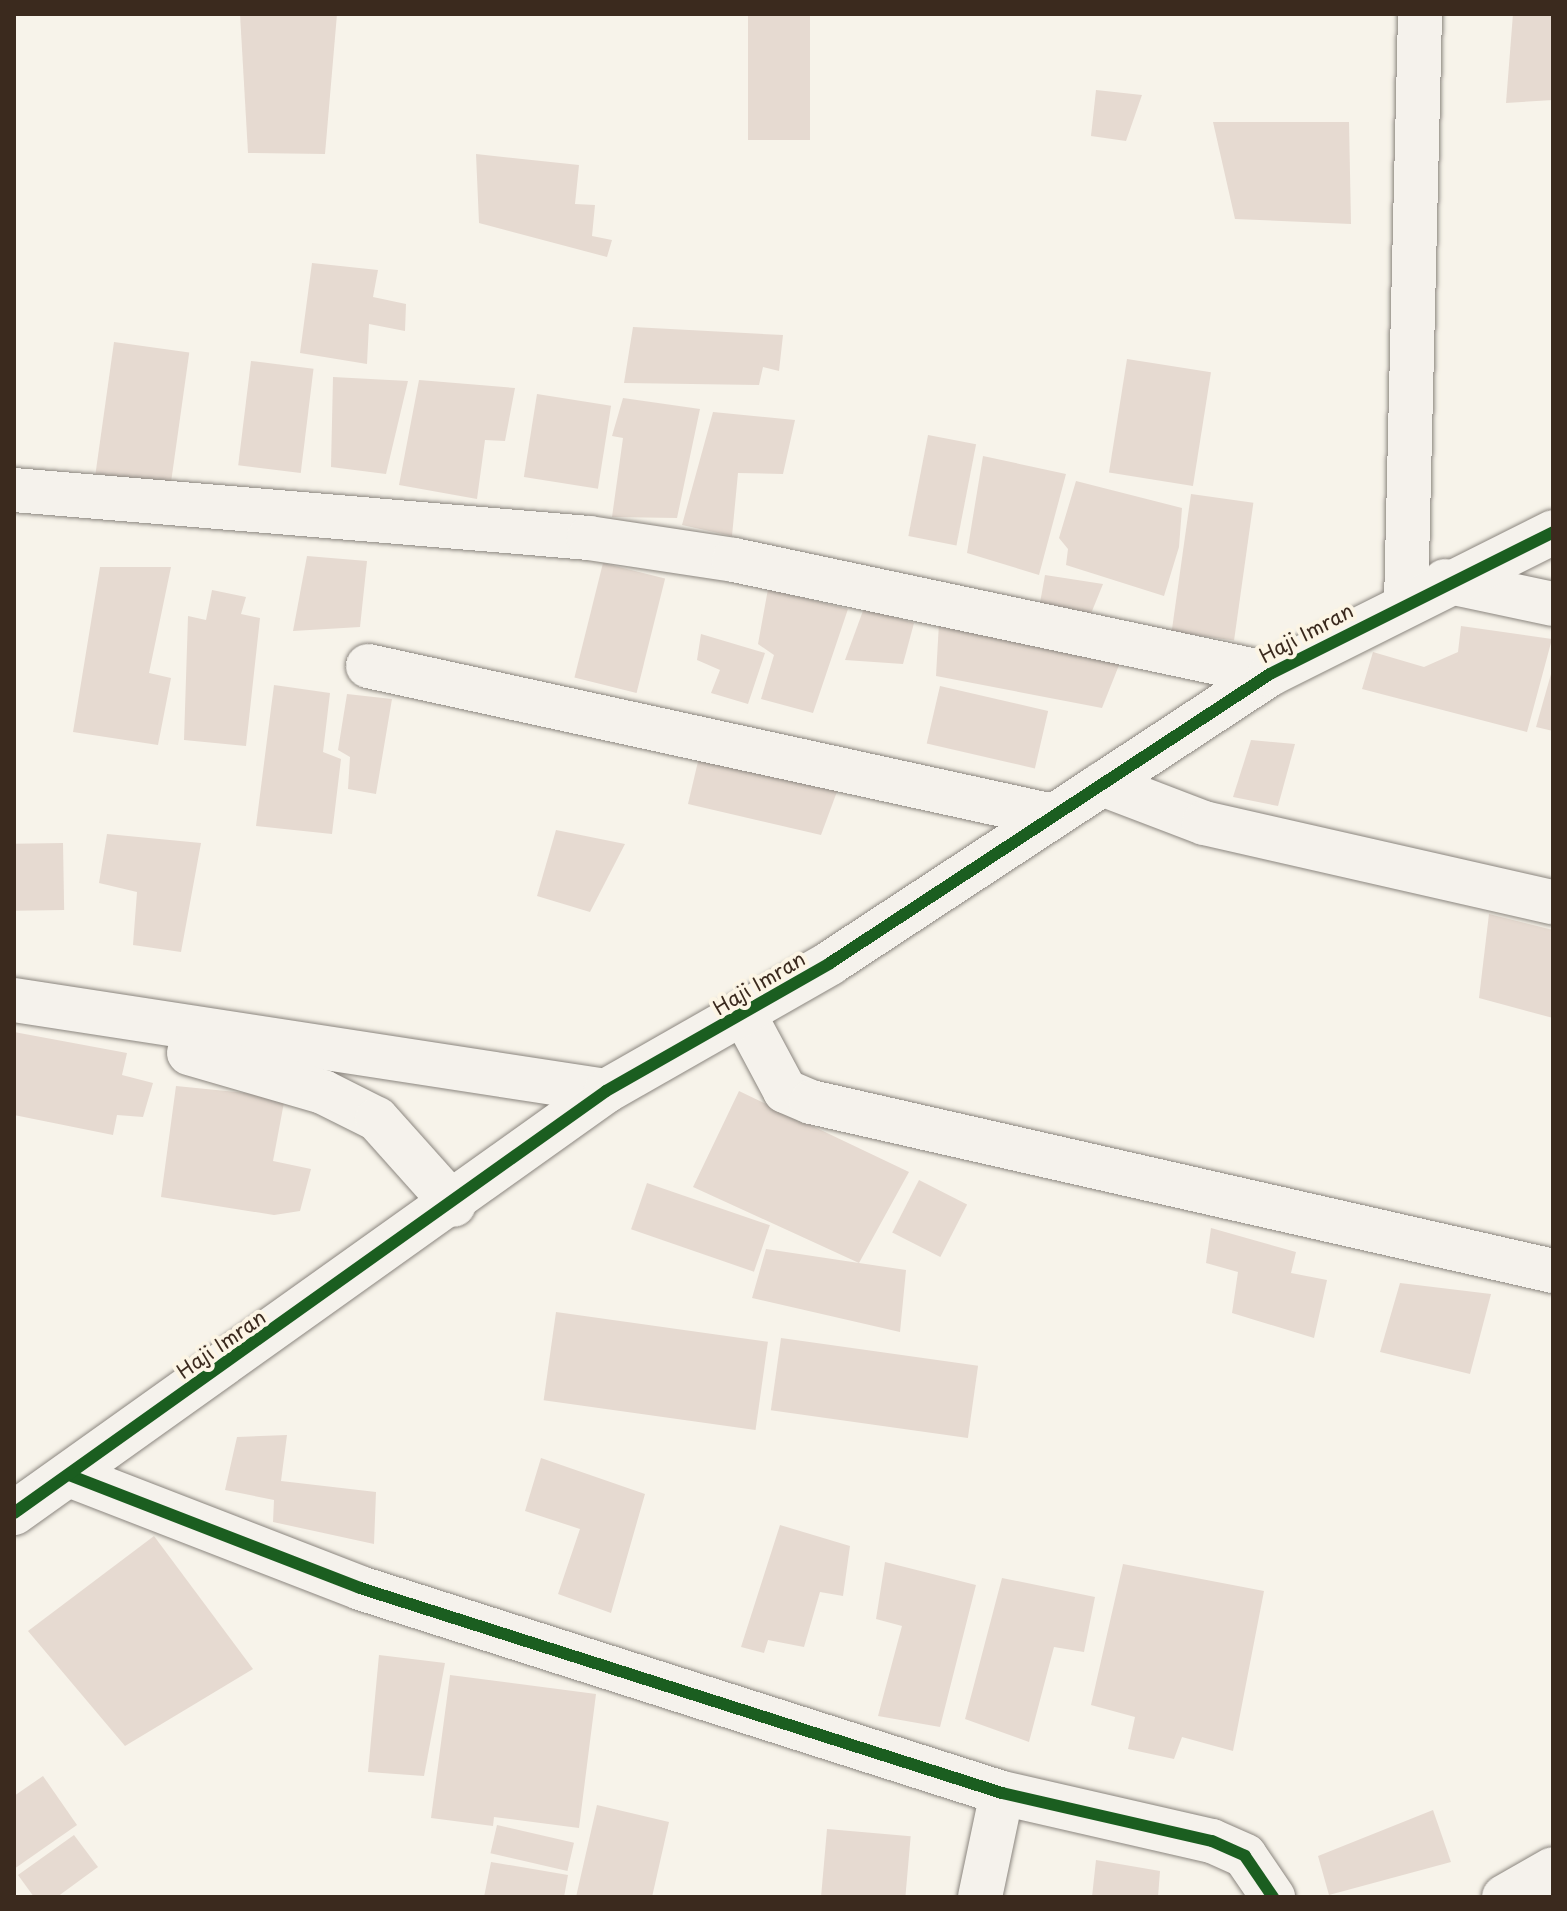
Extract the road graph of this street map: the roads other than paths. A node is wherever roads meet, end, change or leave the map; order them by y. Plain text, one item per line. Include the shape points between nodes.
1 (1420, 14) edge
2 (14, 490) edge
3 (1553, 532) edge
4 (1445, 581) junction
5 (1406, 604) junction
6 (1553, 604) edge
7 (368, 666) dead end
8 (1270, 674) junction
9 (1102, 784) junction
10 (1053, 816) junction
11 (1553, 902) edge
12 (14, 1000) edge
13 (745, 1016) junction
14 (189, 1053) dead end
15 (606, 1091) junction
16 (454, 1205) junction
17 (1553, 1271) edge
18 (69, 1475) junction
19 (14, 1513) edge
20 (1002, 1793) junction
21 (1553, 1869) edge
22 (980, 1897) edge
23 (1273, 1897) edge
24 (1504, 1897) edge

1 - 5 street
2 - 8 street via 589,538 734,560
3 - 4 street, Haji Imran
4 - 5 street, Haji Imran
4 - 6 street
5 - 8 street, Haji Imran
7 - 10 street
8 - 9 street, Haji Imran
9 - 10 street, Haji Imran
9 - 11 street via 1204,823
10 - 13 street, Haji Imran
12 - 15 street
13 - 15 street, Haji Imran
13 - 17 street via 785,1091 811,1102
14 - 16 street via 323,1092 377,1119
15 - 16 street, Haji Imran
16 - 18 street, Haji Imran
18 - 19 street, Haji Imran
18 - 20 street via 360,1588
20 - 22 street
20 - 23 street via 1212,1841 1245,1856
21 - 24 street

